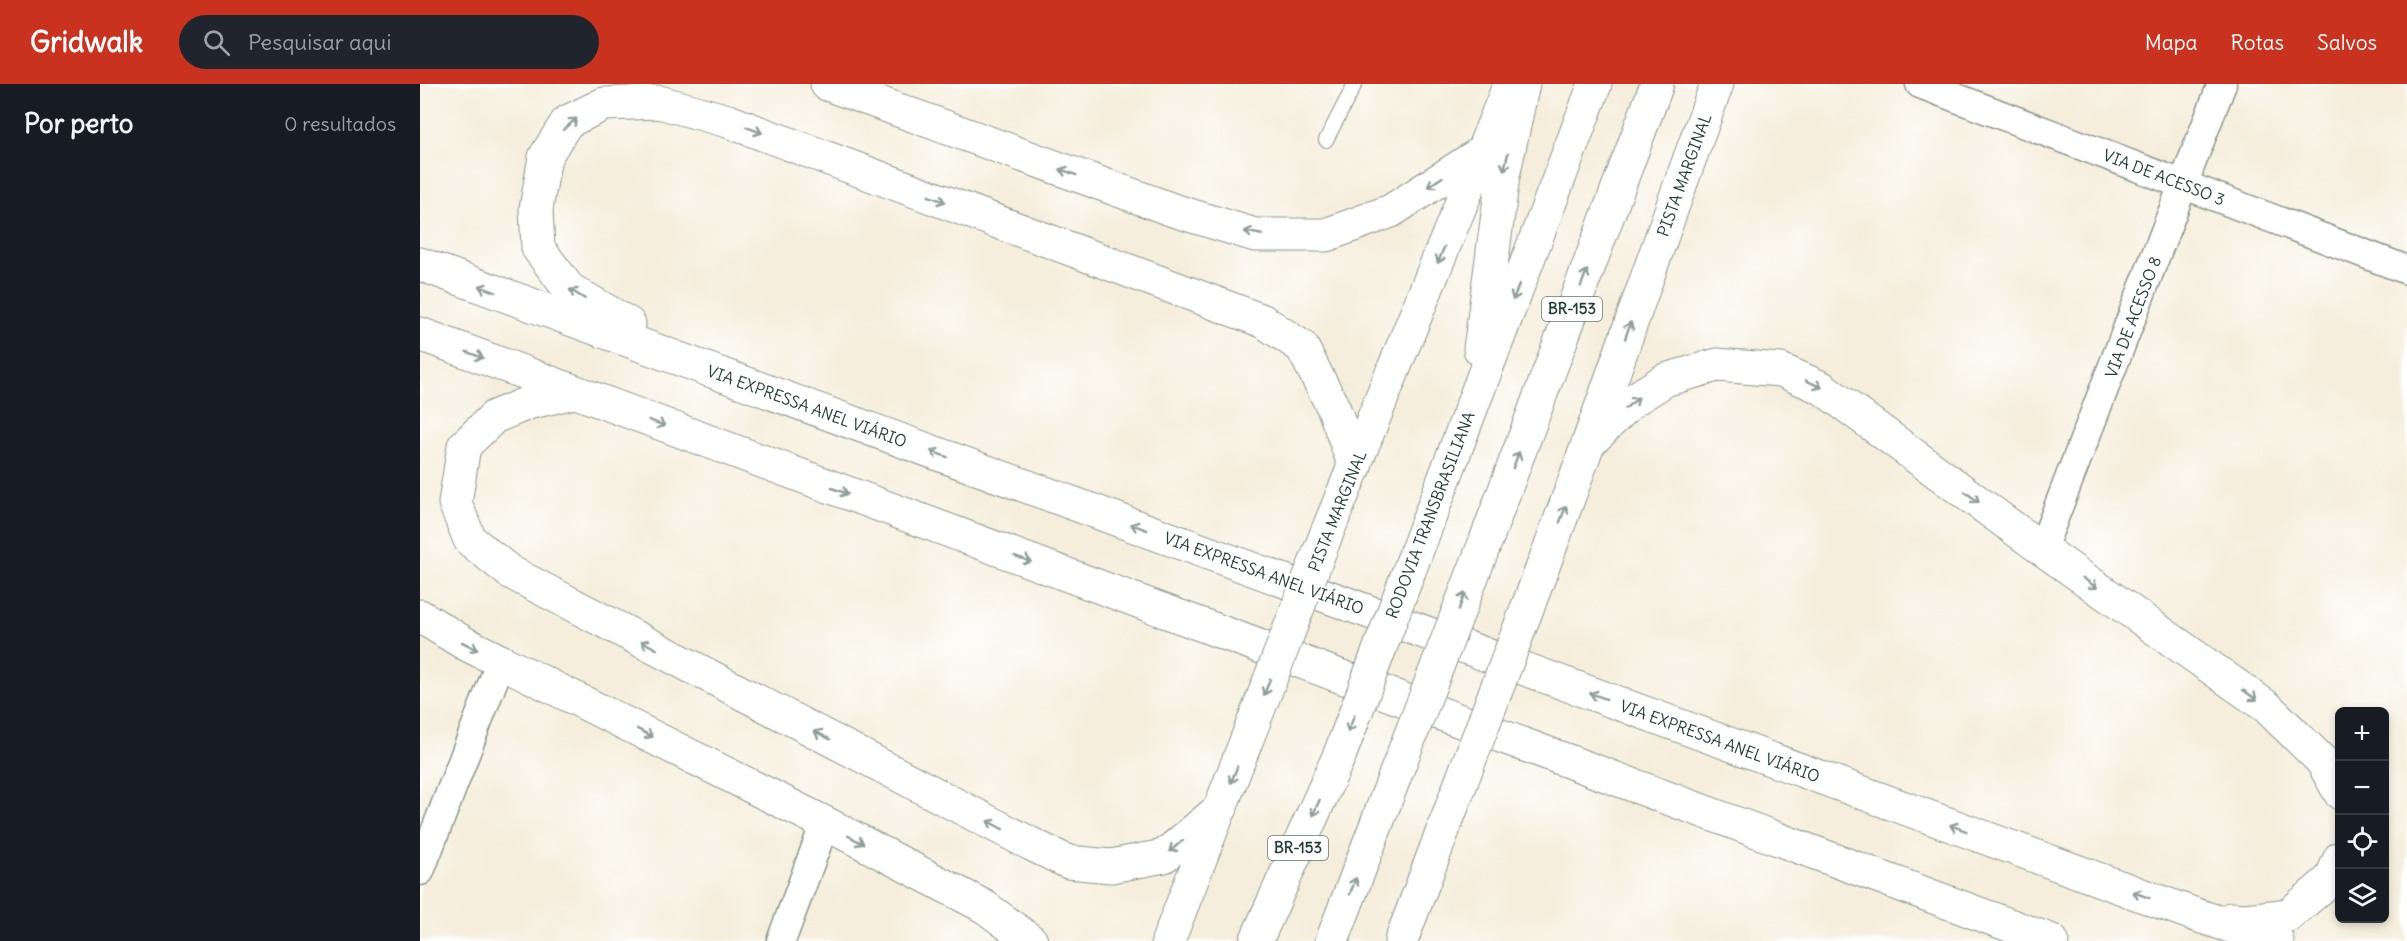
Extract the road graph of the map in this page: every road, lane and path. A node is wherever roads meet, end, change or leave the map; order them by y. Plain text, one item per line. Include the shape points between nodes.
1 (827, 84) edge
2 (1355, 84) edge
3 (1510, 84) edge
4 (1523, 84) edge
5 (1595, 84) edge
6 (1656, 84) edge
7 (1718, 84) edge
8 (1920, 84) edge
9 (2222, 84) edge
10 (1326, 140) dead end
11 (1484, 151) junction
12 (2184, 184) junction
13 (420, 264) edge
14 (2407, 270) edge
15 (420, 334) edge
16 (700, 366) junction
17 (574, 392) junction
18 (1474, 402) junction
19 (1589, 443) junction
20 (1354, 467) junction
21 (2042, 549) junction
22 (420, 616) edge
23 (501, 661) junction
24 (2335, 784) edge
25 (1221, 808) junction
26 (825, 823) junction
27 (2335, 869) edge
28 (420, 871) edge
29 (2196, 915) junction
30 (781, 941) edge
31 (1031, 941) edge
32 (1168, 941) edge
33 (1256, 941) edge
34 (1332, 941) edge
35 (1401, 941) edge
36 (2052, 941) edge
37 (2277, 941) edge

11 -> 1 main road via 1391,211 1326,235 1255,235 1173,210
2 - 10 lane
3 - 11 main road, PISTA MARGINAL
4 -> 18 main road via 1503,176
5 -> 18 main road, RODOVIA TRANSBRASILIANA / BR-153
34 -> 6 main road, BR-153, bridge
19 -> 7 main road, PISTA MARGINAL
8 - 12 street, VIA DE ACESSO 3
9 - 12 street, VIA DE ACESSO 8
11 -> 20 main road, PISTA MARGINAL
12 - 14 street, VIA DE ACESSO 3
12 - 21 street, VIA DE ACESSO 8
16 -> 13 main road, VIA EXPRESSA ANEL VIÁRIO
15 -> 17 main road
16 -> 20 main road via 569,289 538,248 536,209 545,157 567,122 604,104 659,102 728,121 1263,321 1302,347 1334,409
29 -> 16 main road, VIA EXPRESSA ANEL VIÁRIO
25 -> 17 main road via 1164,856 1111,866 1068,862 510,572 470,540 455,503 464,446 494,417 528,403
17 -> 36 main road
18 -> 33 main road, RODOVIA TRANSBRASILIANA / BR-153, bridge via 1340,754
19 -> 21 main road via 1632,402 1665,381 1718,365 1781,370 1822,388
35 -> 19 main road, PISTA MARGINAL, bridge
20 -> 25 main road, PISTA MARGINAL, bridge
21 -> 24 main road via 2267,707 2322,761
22 -> 23 main road
23 -> 26 main road
23 - 28 street
25 - 32 main road, PISTA MARGINAL
26 - 30 street
26 -> 31 main road via 985,907
27 - 29 main road via 2331,879 2289,915 2247,920
29 - 37 main road, VIA EXPRESSA ANEL VIÁRIO

